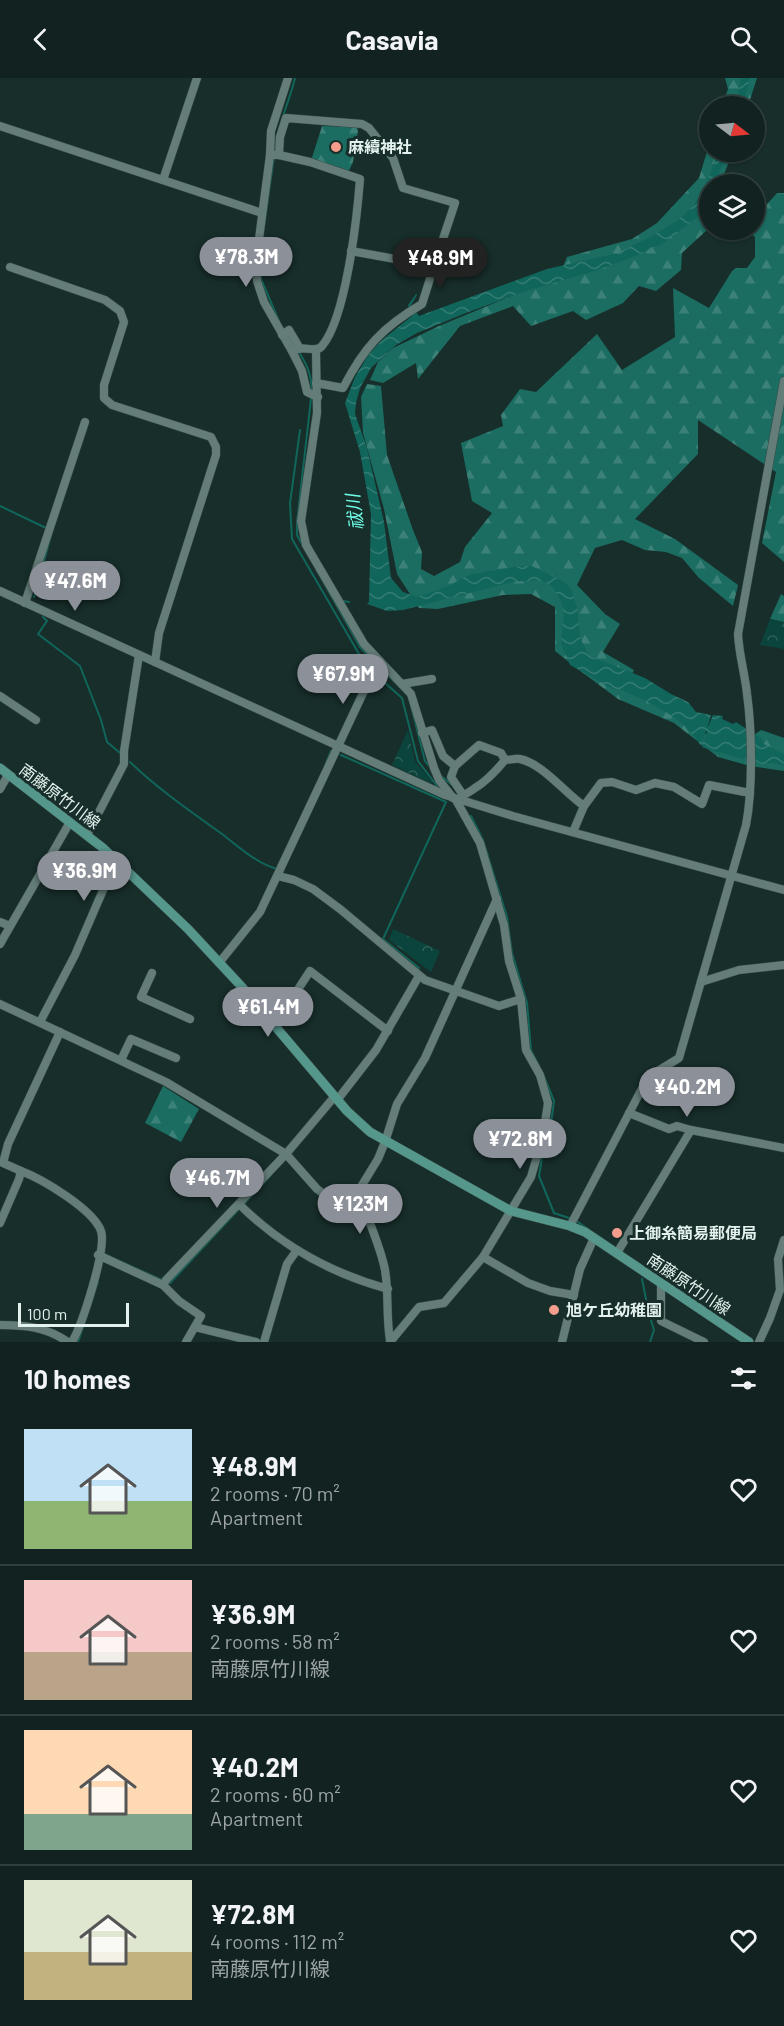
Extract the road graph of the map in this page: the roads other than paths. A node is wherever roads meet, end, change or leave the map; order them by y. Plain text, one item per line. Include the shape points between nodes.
1 (197, 78) edge
2 (288, 78) edge
3 (0, 126) edge
4 (270, 155) junction
5 (279, 155) junction
6 (163, 180) junction
7 (262, 213) junction
8 (351, 251) junction
9 (434, 266) junction
10 (10, 267) dead end
11 (295, 349) junction
12 (316, 350) junction
13 (784, 381) edge
14 (316, 382) junction
15 (318, 397) junction
16 (85, 422) dead end
17 (0, 591) edge
18 (25, 603) junction
19 (140, 655) junction
20 (155, 662) junction
21 (379, 663) junction
22 (432, 679) dead end
23 (402, 684) junction
24 (0, 696) edge
25 (36, 720) dead end
26 (422, 733) junction
27 (338, 746) junction
28 (505, 760) junction
29 (455, 766) junction
30 (0, 768) edge
31 (8, 775) junction
32 (0, 789) edge
33 (750, 793) junction
34 (458, 798) junction
35 (584, 806) junction
36 (70, 822) junction
37 (573, 832) junction
38 (87, 835) junction
39 (116, 860) junction
40 (278, 876) junction
41 (731, 876) junction
42 (784, 890) edge
43 (497, 899) junction
44 (0, 922) edge
45 (10, 926) junction
46 (0, 944) edge
47 (219, 963) junction
48 (784, 966) edge
49 (152, 973) dead end
50 (419, 976) junction
51 (701, 982) junction
52 (454, 990) junction
53 (521, 999) junction
54 (0, 1004) edge
55 (260, 1008) junction
56 (190, 1019) dead end
57 (40, 1022) junction
58 (388, 1031) junction
59 (60, 1032) junction
60 (176, 1058) dead end
61 (121, 1060) junction
62 (336, 1098) junction
63 (629, 1113) junction
64 (691, 1130) junction
65 (385, 1142) junction
66 (784, 1148) edge
67 (286, 1154) junction
68 (2, 1162) edge
69 (21, 1171) junction
70 (357, 1202) junction
71 (241, 1206) junction
72 (511, 1211) junction
73 (0, 1222) edge
74 (570, 1226) junction
75 (594, 1238) junction
76 (784, 1240) edge
77 (297, 1251) junction
78 (617, 1253) junction
79 (99, 1255) junction
80 (483, 1257) junction
81 (165, 1282) junction
82 (661, 1284) junction
83 (388, 1289) junction
84 (574, 1295) junction
85 (0, 1325) edge
86 (195, 1327) junction
87 (390, 1341) edge
88 (70, 1342) edge
89 (186, 1342) edge
90 (256, 1342) edge
91 (264, 1342) edge
92 (562, 1342) edge
93 (704, 1342) edge
94 (749, 1342) edge
95 (759, 1342) edge

1 - 6 street
2 - 4 street via 271,131
3 - 6 street
4 - 5 street
4 - 7 street
5 - 8 street via 360,179
5 - 9 street via 286,118 357,123 369,128 393,158 404,188 455,203
6 - 7 street
7 - 11 street via 257,281 264,302
8 - 9 street
8 - 12 street via 336,314 321,348
9 - 14 street via 422,304 379,334 364,351 343,388
10 - 20 street via 105,300 120,311 124,322 104,385 104,398 112,405 211,437 216,447 159,633
11 - 12 street
11 - 15 street via 307,392
12 - 14 street
13 - 33 street via 738,634 747,692
14 - 15 street
15 - 21 street via 302,532 347,617
16 - 18 street
17 - 18 street
18 - 19 street
19 - 20 street
19 - 38 street via 124,764
20 - 27 street
21 - 23 street
21 - 27 street
22 - 23 street
23 - 26 street via 413,699
24 - 25 street
26 - 29 street via 432,730 443,756
26 - 34 street via 438,777
27 - 34 street via 418,784
27 - 40 street
28 - 29 street via 501,753 478,745
28 - 34 street via 491,777
28 - 35 street via 520,759 535,767
29 - 34 street via 451,777
30 - 31 main road, 南藤原竹川線
31 - 32 street
31 - 36 main road, 南藤原竹川線
33 - 35 street via 709,785 702,804 674,787 655,783 636,790 612,782 601,783
33 - 41 street via 746,825
34 - 37 street
34 - 43 street via 480,843
35 - 37 street
36 - 38 main road, 南藤原竹川線
36 - 45 street
37 - 41 street
38 - 39 main road, 南藤原竹川線
39 - 47 main road, 南藤原竹川線
39 - 57 street via 75,955
40 - 47 street via 260,912
40 - 50 street via 313,890 340,909
41 - 42 street
41 - 51 street
43 - 52 street
43 - 53 street
44 - 45 street
45 - 46 street
47 - 55 main road, 南藤原竹川線
48 - 51 street via 739,970
49 - 56 street via 141,997
50 - 52 street
50 - 58 street
51 - 63 street via 679,1058 648,1077
52 - 53 street via 499,1006
52 - 65 street via 425,1058 396,1104
53 - 72 street via 526,1050 540,1075 548,1103 531,1177
54 - 57 street
55 - 58 street via 268,1001 295,994 310,971
55 - 62 main road, 南藤原竹川線
57 - 59 street
58 - 62 street
59 - 61 street
59 - 68 street
60 - 61 street via 132,1039
61 - 67 street via 166,1082
62 - 65 main road, 南藤原竹川線
62 - 67 street
63 - 64 street via 669,1129 677,1126
63 - 74 street
64 - 66 street
64 - 78 street
65 - 70 street via 359,1190
65 - 72 main road, 南藤原竹川線
67 - 70 street via 316,1189 337,1203
67 - 71 street
68 - 69 street
69 - 73 street
69 - 79 street via 60,1191 98,1224 102,1233
70 - 83 street via 364,1207
71 - 77 street via 268,1232
71 - 81 street
72 - 74 main road, 南藤原竹川線
72 - 80 street
74 - 75 main road, 南藤原竹川線
75 - 78 main road, 南藤原竹川線
75 - 84 street
76 - 95 street via 778,1259 780,1290
77 - 83 street via 332,1270
77 - 91 street via 287,1264
78 - 82 main road, 南藤原竹川線
79 - 81 street
79 - 88 street via 78,1331
80 - 84 street via 528,1283
80 - 87 street via 444,1303 419,1307
81 - 86 street via 179,1301 201,1316
82 - 93 street via 661,1322
82 - 94 main road, 南藤原竹川線
83 - 87 street
84 - 92 street
85 - 88 street via 38,1327
86 - 89 street
86 - 90 street

